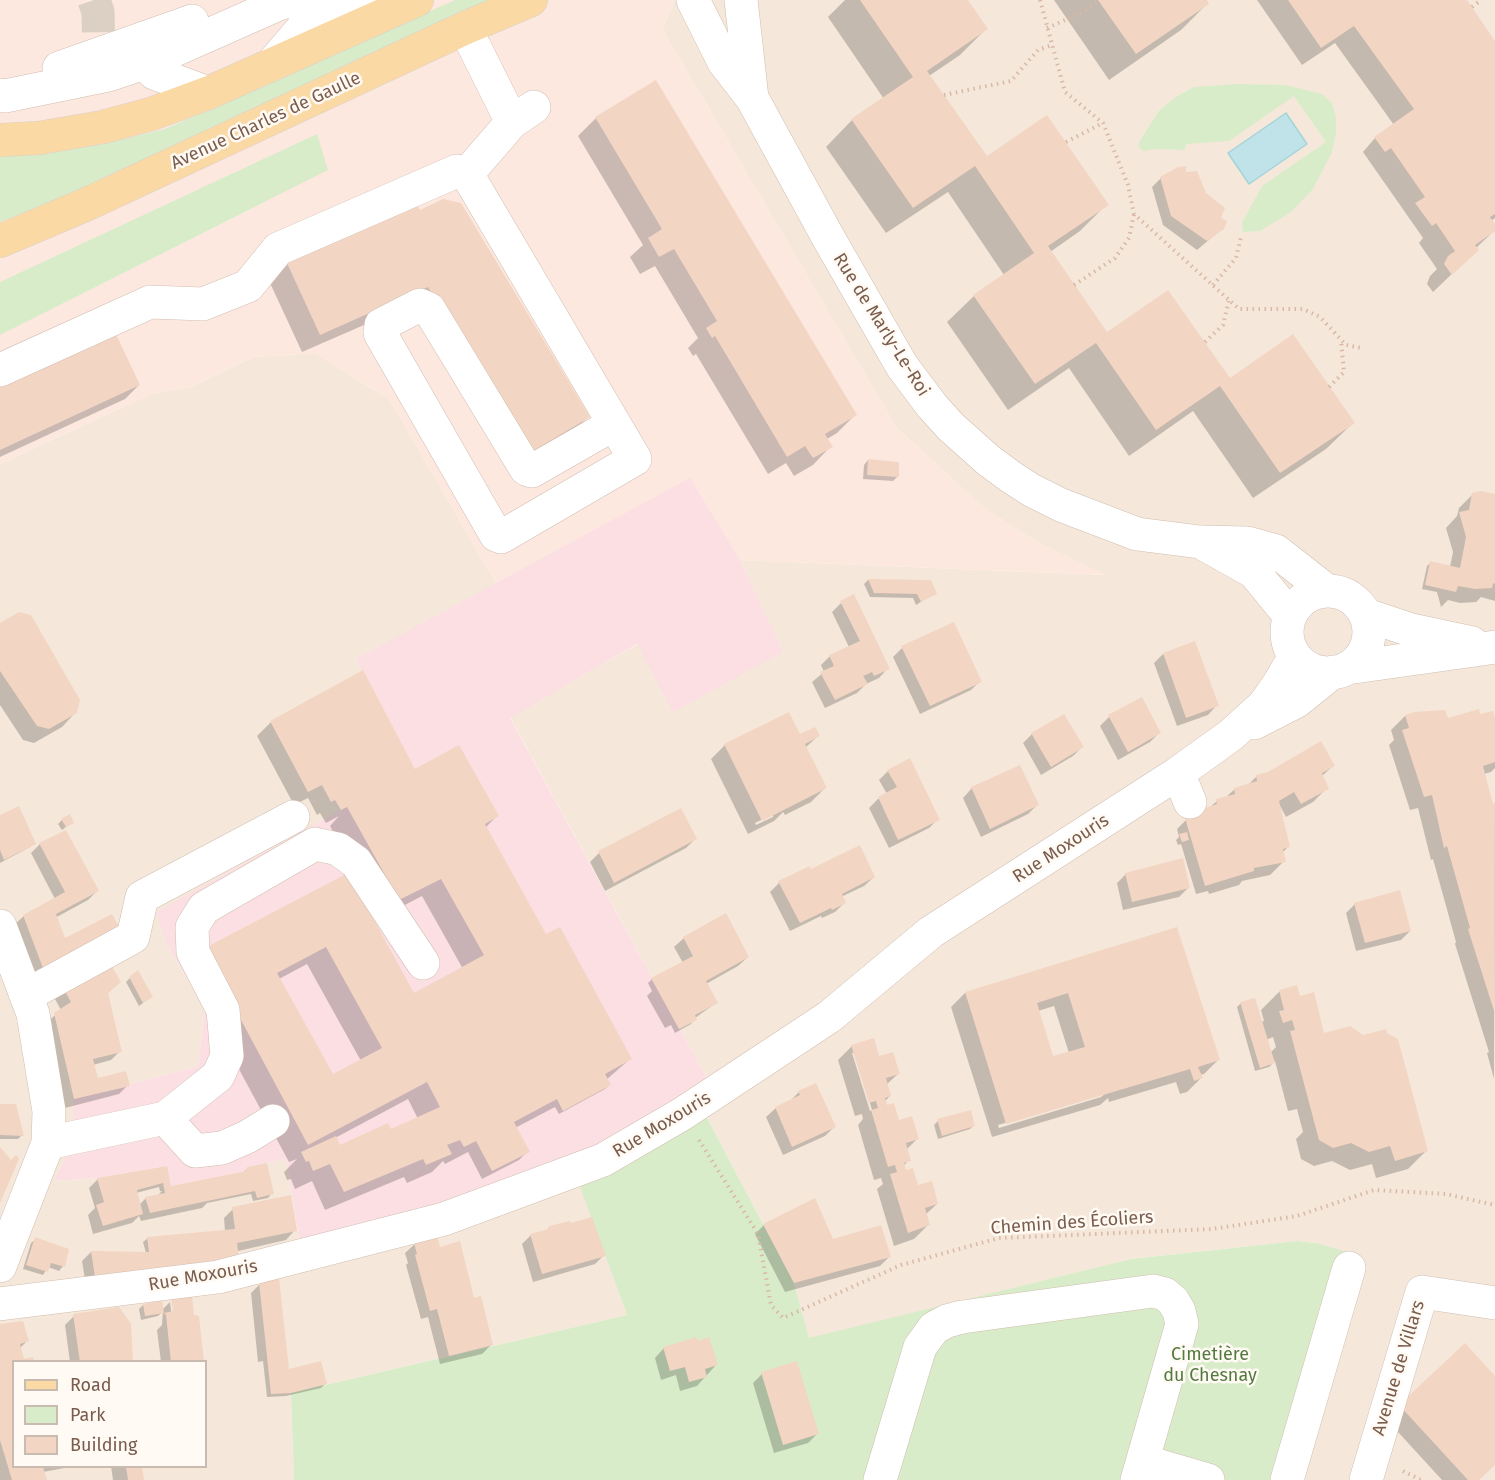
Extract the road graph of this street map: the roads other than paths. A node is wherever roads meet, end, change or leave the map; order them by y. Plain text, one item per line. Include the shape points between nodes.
1 (250, 0) edge
2 (417, 0) edge
3 (531, 0) edge
4 (693, 0) edge
5 (741, 0) edge
6 (340, 3) edge
7 (385, 13) junction
8 (465, 28) junction
9 (271, 65) junction
10 (154, 73) dead end
11 (0, 85) edge
12 (81, 89) tunnel mouth
13 (208, 93) junction
14 (0, 95) edge
15 (752, 98) junction
16 (0, 114) edge
17 (0, 140) edge
18 (467, 174) junction
19 (0, 241) edge
20 (0, 370) edge
21 (614, 424) junction
22 (1200, 542) junction
23 (1327, 591) junction
24 (1366, 615) junction
25 (1290, 616) junction
26 (1495, 647) edge
27 (1295, 656) junction
28 (1340, 670) junction
29 (1231, 735) junction
30 (293, 817) dead end
31 (0, 926) edge
32 (423, 963) dead end
33 (27, 995) junction
34 (165, 1118) junction
35 (273, 1121) dead end
36 (48, 1143) junction
37 (0, 1266) edge
38 (1349, 1268) dead end
39 (1495, 1303) edge
40 (0, 1304) edge
41 (1140, 1471) edge
42 (880, 1480) edge
43 (1208, 1480) edge
44 (1287, 1480) edge
45 (1366, 1480) edge

1 - 11 street via 11,85
2 - 7 main road
3 - 8 main road, Avenue Charles de Gaulle
4 - 15 street, Rue de Marly-Le-Roi via 724,62
5 - 15 street, Rue de Marly-Le-Roi
6 - 7 street
6 - 9 street via 314,15
6 - 14 street via 281,3 150,61 108,75
7 - 9 main road
8 - 18 street via 523,115
8 - 19 main road, Avenue Charles de Gaulle
9 - 13 main road
10 - 13 street
12 - 16 street via 46,108
13 - 17 main road via 103,127
15 - 22 street, Rue de Marly-Le-Roi via 902,366 951,427 1011,477 1061,505 1137,534
18 - 20 street via 457,171 278,249 248,286 203,304 150,302
18 - 21 street
21 - 21 street via 635,459 501,537 496,535 380,333 381,325 420,305 429,309 526,469 532,471
22 - 23 street, Rue de Marly-Le-Roi via 1247,543 1276,551
22 - 25 street, Rue de Marly-Le-Roi via 1254,572
23 - 24 street via 1350,597
23 - 25 street via 1312,594
24 - 26 street via 1411,630
24 - 28 street via 1369,626 1365,650
25 - 27 street via 1287,636
26 - 28 street
27 - 28 street via 1312,669
27 - 29 street, Rue Moxouris via 1264,705
28 - 29 street, Rue Moxouris via 1297,701
29 - 40 street, Rue Moxouris via 1184,787 931,932 828,1017 682,1114 603,1160 444,1219 218,1277
30 - 33 street via 142,897 133,937
31 - 33 street
32 - 34 street via 356,862 338,849 315,844 204,908 192,927 192,952 223,1010 227,1056 218,1076
33 - 36 street via 49,1111
34 - 35 street via 195,1151 222,1148
34 - 36 street
36 - 37 street
38 - 44 street
39 - 45 street, Avenue de Villars via 1422,1292
41 - 42 street via 1182,1324 1173,1301 1153,1291 962,1317 934,1328 920,1347
41 - 43 street

